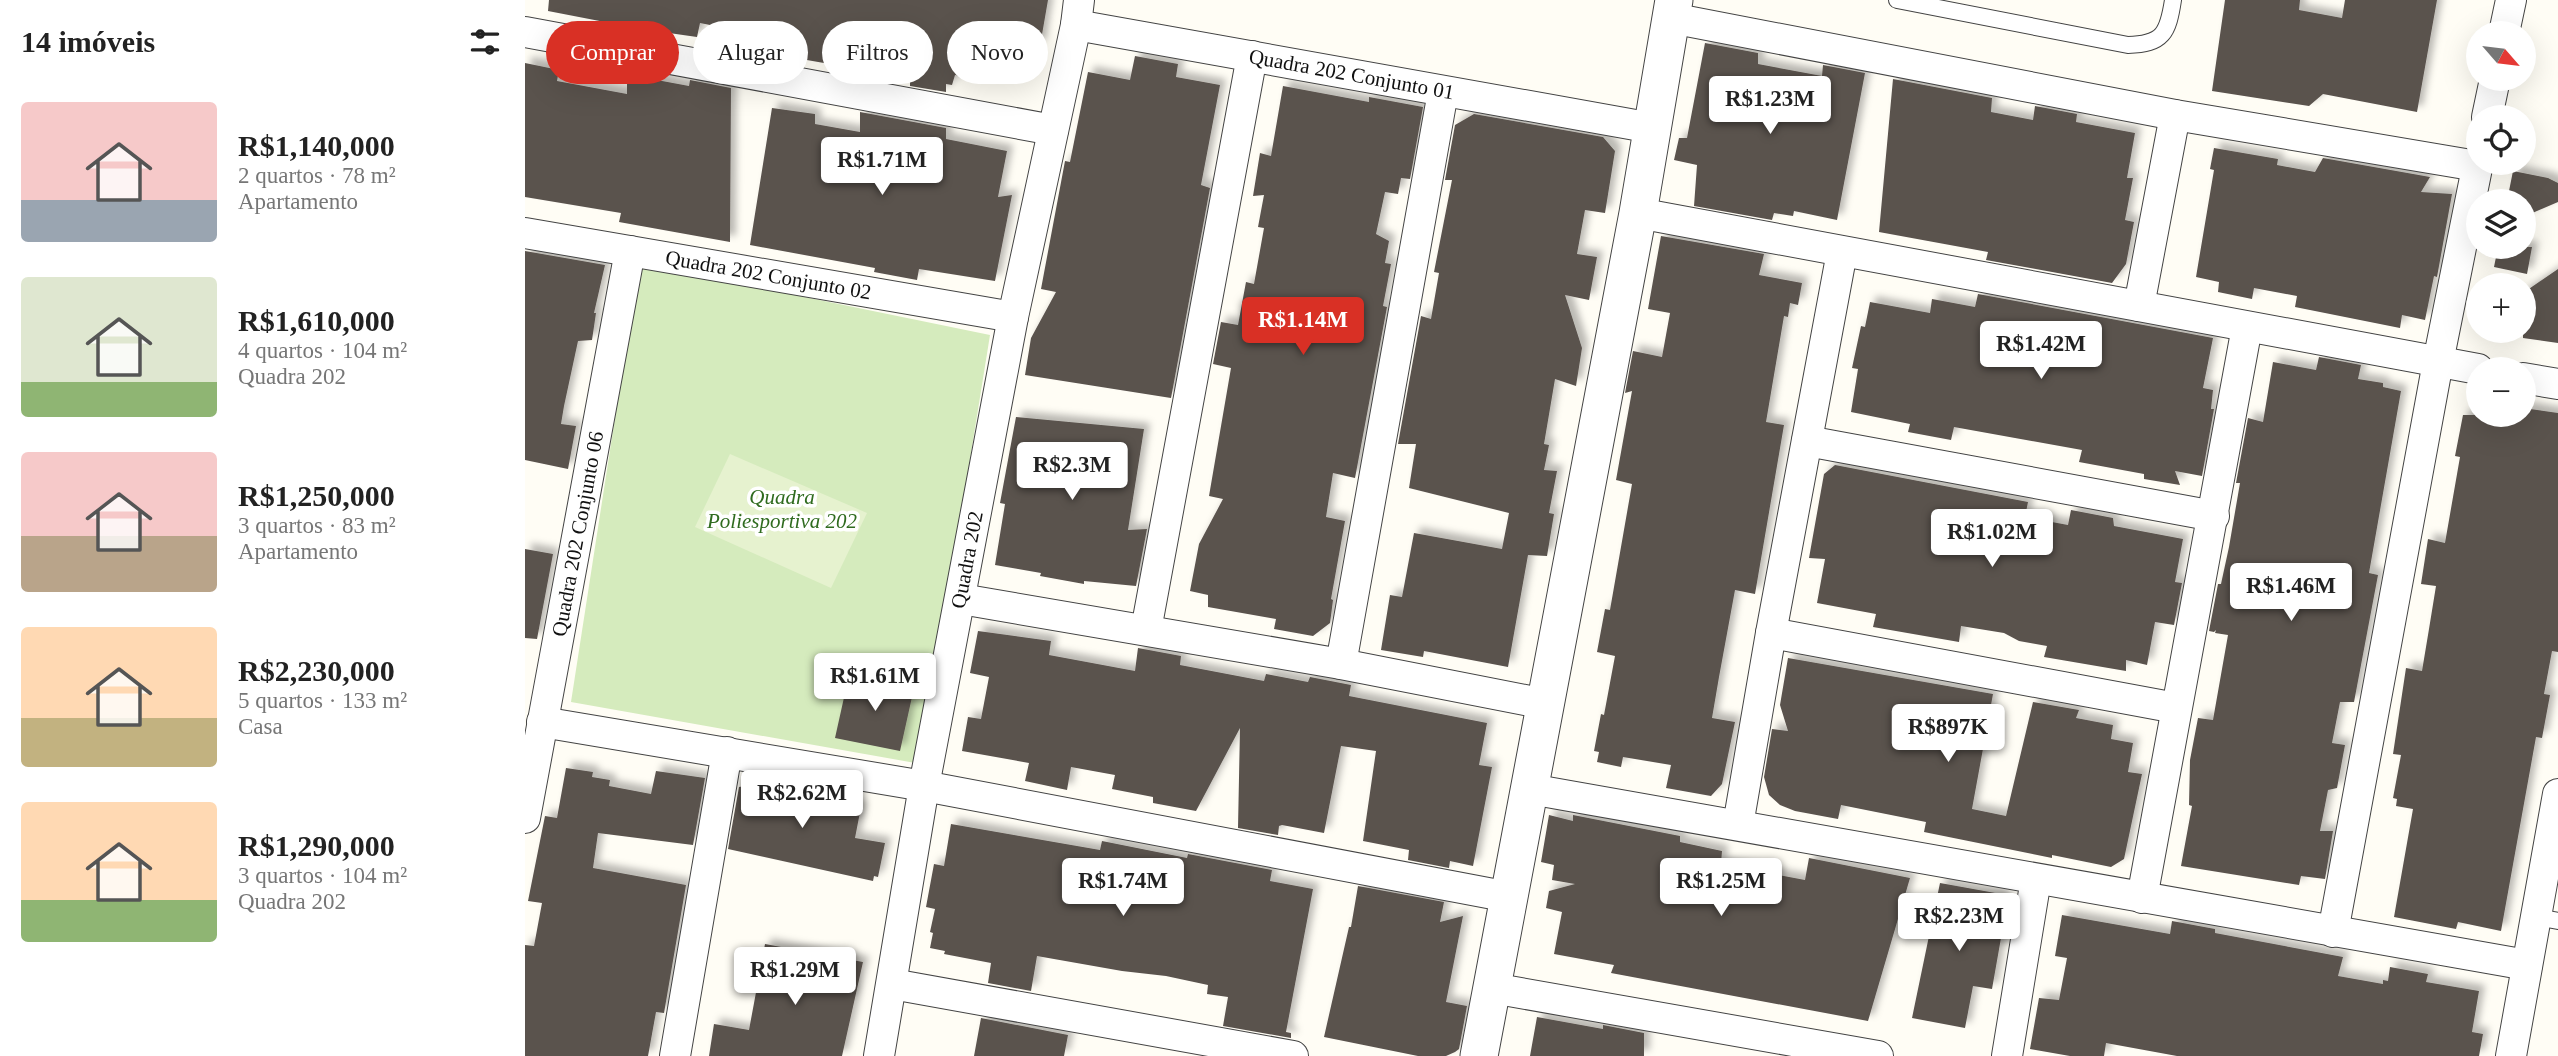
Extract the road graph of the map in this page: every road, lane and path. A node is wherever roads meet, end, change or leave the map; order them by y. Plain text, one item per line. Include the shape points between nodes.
1 (1897, 0) edge
2 (2173, 0) edge
3 (2511, 0) edge
4 (1672, 9) edge
5 (1078, 13) edge
6 (2507, 21) edge
7 (525, 32) edge
8 (1252, 56) junction
9 (1443, 92) junction
10 (2175, 116) junction
11 (1651, 128) junction
12 (1053, 130) junction
13 (2466, 162) edge
14 (2476, 175) edge
15 (1638, 213) junction
16 (525, 233) edge
17 (630, 251) junction
18 (1842, 252) junction
19 (2139, 306) junction
20 (1013, 317) junction
21 (2247, 327) junction
22 (2438, 362) junction
23 (2466, 367) edge
24 (2536, 380) edge
25 (2558, 384) edge
26 (1807, 442) junction
27 (2214, 516) junction
28 (961, 599) junction
29 (1146, 630) junction
30 (1771, 633) junction
31 (1341, 664) junction
32 (1545, 704) junction
33 (2176, 708) junction
34 (542, 722) junction
35 (727, 752) junction
36 (924, 786) junction
37 (1530, 789) junction
38 (2558, 794) edge
39 (525, 818) edge
40 (1738, 825) junction
41 (2036, 879) junction
42 (1509, 897) junction
43 (2142, 898) junction
44 (2547, 919) edge
45 (2333, 932) junction
46 (2528, 965) junction
47 (892, 984) junction
48 (1492, 988) junction
49 (675, 1056) edge
50 (879, 1056) edge
51 (1293, 1056) edge
52 (1479, 1056) edge
53 (1878, 1056) edge
54 (2007, 1056) edge
55 (2511, 1056) edge

1 - 2 lane via 2128,45 2154,43 2163,34
3 - 6 street
4 - 10 street
4 - 11 street
5 - 8 street, Quadra 202 Conjunto 01
5 - 12 street, Quadra 202
7 - 12 street
8 - 9 street, Quadra 202 Conjunto 01
8 - 29 street
9 - 11 street, Quadra 202 Conjunto 01
9 - 31 street
10 - 13 street
10 - 19 street
11 - 15 street
12 - 20 street, Quadra 202
14 - 22 street
15 - 18 street
15 - 32 street
16 - 17 street, Quadra 202 Conjunto 02
17 - 20 street, Quadra 202 Conjunto 02
17 - 34 street, Quadra 202 Conjunto 06
18 - 19 street
18 - 26 street
19 - 21 street
20 - 28 street, Quadra 202
21 - 22 street
21 - 27 street
22 - 23 street
22 - 45 street
24 - 25 street
26 - 27 street
26 - 30 street
27 - 33 street
28 - 29 street
28 - 36 street, Quadra 202
29 - 31 street
30 - 33 street
30 - 40 street
31 - 32 street
32 - 37 street
33 - 43 street
34 - 35 street
34 - 39 street, Quadra 202 Conjunto 06
35 - 36 street
35 - 49 street
36 - 42 street
36 - 47 street, Quadra 202
37 - 40 street
37 - 42 street
38 - 44 street
40 - 41 street
41 - 43 street
41 - 54 street
42 - 48 street
43 - 45 street
44 - 46 street
45 - 46 street
46 - 55 street
47 - 50 street, Quadra 202
47 - 51 street
48 - 52 street
48 - 53 street

